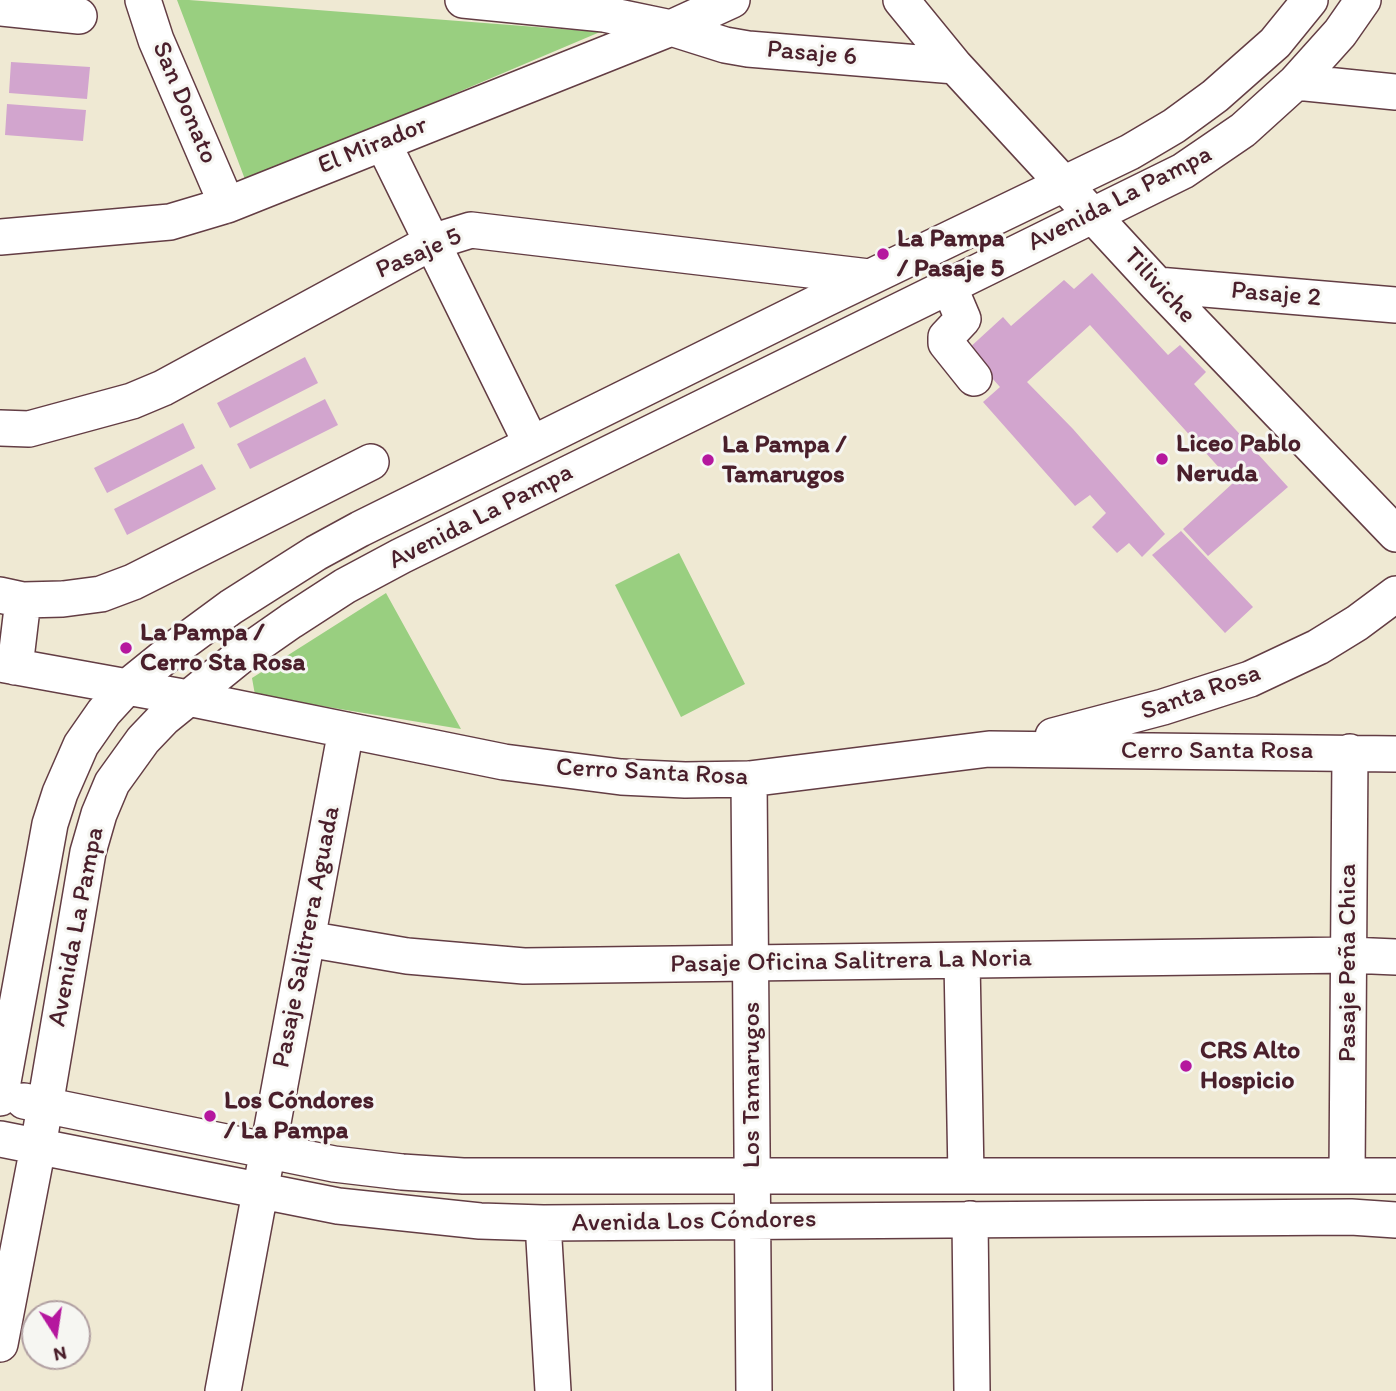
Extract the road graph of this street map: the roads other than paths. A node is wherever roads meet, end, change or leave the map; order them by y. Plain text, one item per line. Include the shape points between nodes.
1 (143, 0) edge
2 (463, 0) edge
3 (733, 0) edge
4 (901, 0) edge
5 (1310, 0) edge
6 (1363, 0) edge
7 (0, 8) edge
8 (79, 16) dead end
9 (671, 27) junction
10 (955, 66) junction
11 (1296, 82) junction
12 (1396, 92) edge
13 (383, 143) junction
14 (1064, 184) junction
15 (227, 205) junction
16 (1093, 216) junction
17 (0, 237) edge
18 (432, 242) junction
19 (869, 277) junction
20 (1157, 285) junction
21 (949, 286) junction
22 (1396, 305) edge
23 (974, 379) dead end
24 (0, 428) edge
25 (531, 443) junction
26 (371, 462) dead end
27 (1396, 534) edge
28 (1396, 594) edge
29 (12, 597) edge
30 (7, 665) edge
31 (126, 688) junction
32 (188, 698) junction
33 (346, 730) junction
34 (989, 749) junction
35 (1350, 752) junction
36 (1396, 754) edge
37 (749, 779) junction
38 (307, 939) junction
39 (1349, 955) junction
40 (1396, 957) edge
41 (962, 961) junction
42 (751, 964) junction
43 (0, 1096) edge
44 (45, 1105) junction
45 (0, 1139) edge
46 (38, 1147) junction
47 (267, 1152) junction
48 (1347, 1175) junction
49 (752, 1176) junction
50 (966, 1176) junction
51 (1396, 1176) edge
52 (260, 1192) junction
53 (970, 1219) junction
54 (1396, 1220) edge
55 (753, 1221) junction
56 (543, 1223) junction
57 (0, 1344) edge
58 (223, 1391) edge
59 (553, 1391) edge
60 (754, 1391) edge
61 (972, 1391) edge

1 - 15 street, San Donato
2 - 9 street, Pasaje 6 via 604,14
3 - 9 street, El Mirador
4 - 10 street, Tiliviche
5 - 14 street, Avenida La Pampa via 1275,43 1215,96 1130,152
6 - 11 street, Avenida La Pampa
7 - 8 street
9 - 10 street, Pasaje 6 via 748,49
9 - 13 street, El Mirador
10 - 14 street, Tiliviche
11 - 12 street
11 - 16 street, Avenida La Pampa via 1215,151
13 - 15 street, El Mirador
13 - 18 street
14 - 16 street, Tiliviche
14 - 19 street, Avenida La Pampa
15 - 17 street, El Mirador via 170,222
16 - 20 street, Tiliviche
16 - 21 street, Avenida La Pampa
18 - 19 street, Pasaje 5 via 471,230
18 - 24 street, Pasaje 5 via 132,401 29,429
18 - 25 street
19 - 25 street, Avenida La Pampa
20 - 22 street, Pasaje 2
20 - 27 street, Tiliviche
21 - 23 street via 963,319 946,343
21 - 32 street, Avenida La Pampa via 345,586 238,658
25 - 31 street, Avenida La Pampa via 360,529 284,573 188,638
26 - 29 street via 133,582 101,594 63,599
28 - 34 street, Santa Rosa via 1318,647 1250,679 1112,722
29 - 30 street
30 - 31 street, Cerro Santa Rosa
31 - 32 street, Cerro Santa Rosa
31 - 43 street, Avenida La Pampa via 81,745 50,824
32 - 33 street, Cerro Santa Rosa
32 - 44 street, Avenida La Pampa via 126,761 99,814 88,852
33 - 37 street, Cerro Santa Rosa via 562,771
33 - 38 street, Pasaje Salitrera Aguada
34 - 35 street, Cerro Santa Rosa
34 - 37 street, Cerro Santa Rosa
35 - 36 street, Cerro Santa Rosa
35 - 39 street, Pasaje Peña Chica
37 - 42 street, Los Tamarugos
38 - 42 street, Pasaje Oficina Salitrera La Noria via 407,956 497,964
38 - 47 street, Pasaje Salitrera Aguada
39 - 40 street, Pasaje Oficina Salitrera La Noria
39 - 41 street, Pasaje Oficina Salitrera La Noria
39 - 48 street, Pasaje Peña Chica
41 - 42 street, Pasaje Oficina Salitrera La Noria
41 - 50 street
42 - 49 street, Los Tamarugos
43 - 44 street, Avenida Los Cóndores
44 - 46 street, Avenida La Pampa
44 - 47 street, Avenida Los Cóndores
45 - 46 street, Avenida Los Cóndores
46 - 52 street, Avenida Los Cóndores
46 - 57 street, Avenida La Pampa
47 - 49 street, Avenida Los Cóndores via 463,1176
47 - 52 street, Pasaje Salitrera Aguada
48 - 50 street, Avenida Los Cóndores
48 - 51 street, Avenida Los Cóndores
49 - 50 street, Avenida Los Cóndores
49 - 55 street, Los Tamarugos
52 - 56 street, Avenida Los Cóndores via 416,1216
52 - 58 street, Pasaje Salitrera Aguada
53 - 54 street, Avenida Los Cóndores
53 - 55 street, Avenida Los Cóndores
53 - 61 street
55 - 56 street, Avenida Los Cóndores
55 - 60 street, Los Tamarugos
56 - 59 street

